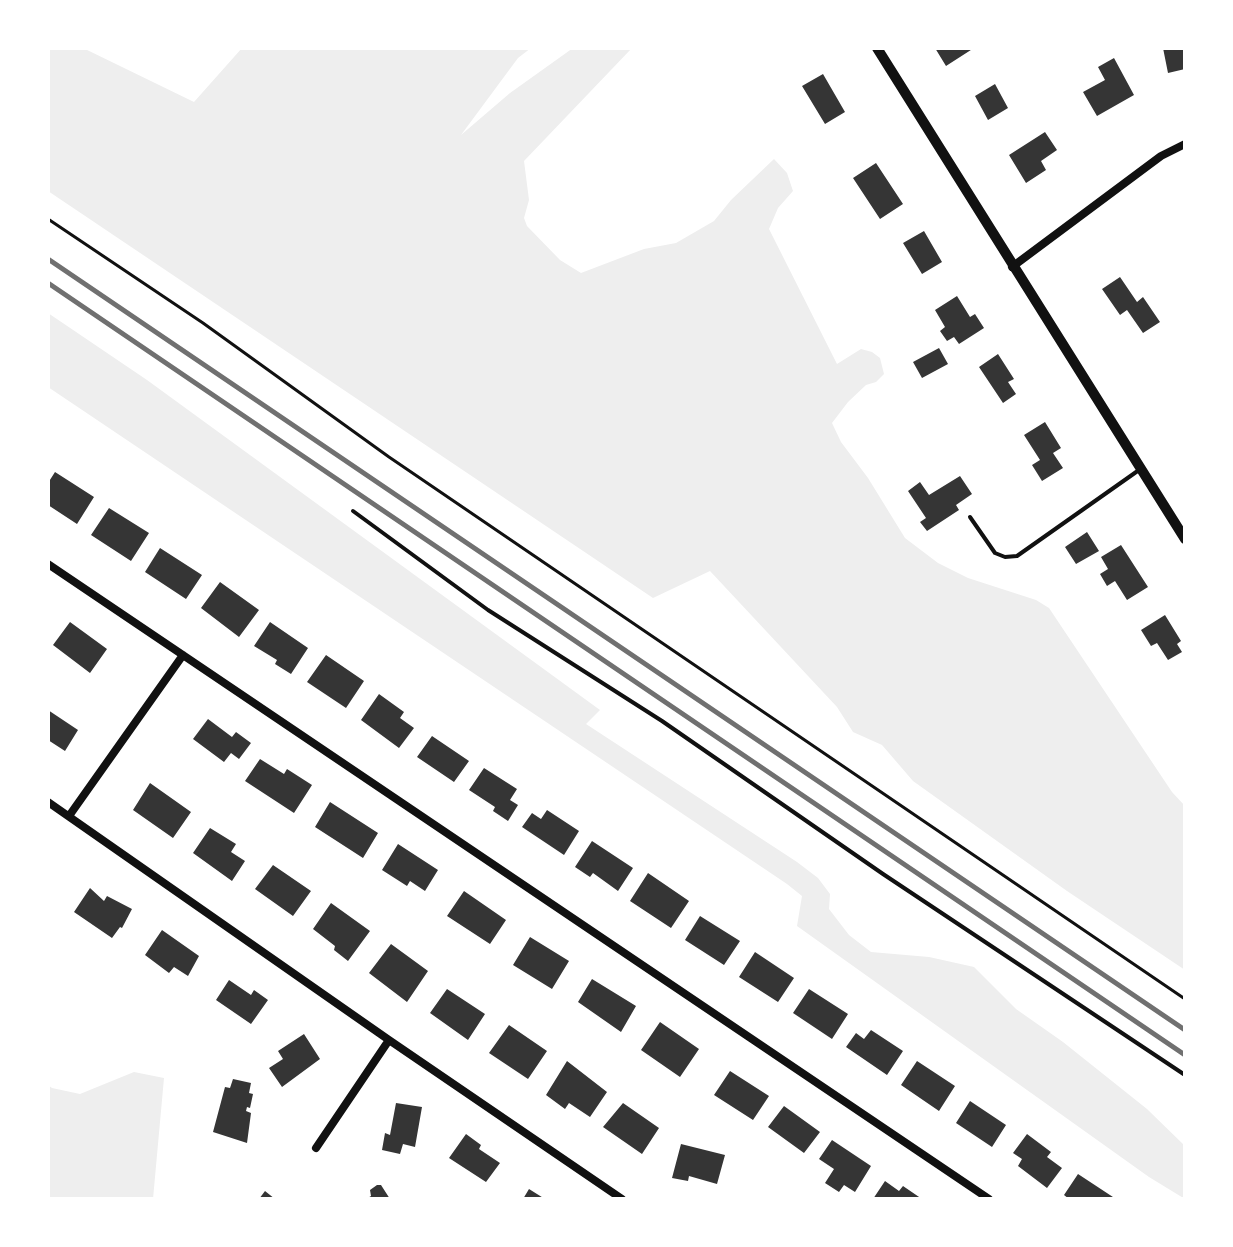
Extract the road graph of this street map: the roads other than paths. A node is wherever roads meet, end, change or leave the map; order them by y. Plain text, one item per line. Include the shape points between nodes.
1 (877, 48) edge
2 (1185, 144) edge
3 (1012, 267) junction
4 (1141, 469) junction
5 (353, 511) dead end
6 (970, 517) dead end
7 (1185, 539) edge
8 (48, 564) edge
9 (183, 655) junction
10 (48, 802) edge
11 (69, 816) junction
12 (389, 1040) junction
13 (1185, 1075) edge
14 (316, 1148) dead end
15 (619, 1199) edge
16 (989, 1199) edge

1 - 3 street
2 - 3 street via 1161,156
3 - 4 street
4 - 6 lane via 1017,556 995,553
4 - 7 street
5 - 13 lane via 488,610 662,721
8 - 9 street
9 - 11 street
9 - 16 street
10 - 11 street
11 - 12 street
12 - 14 street
12 - 15 street

